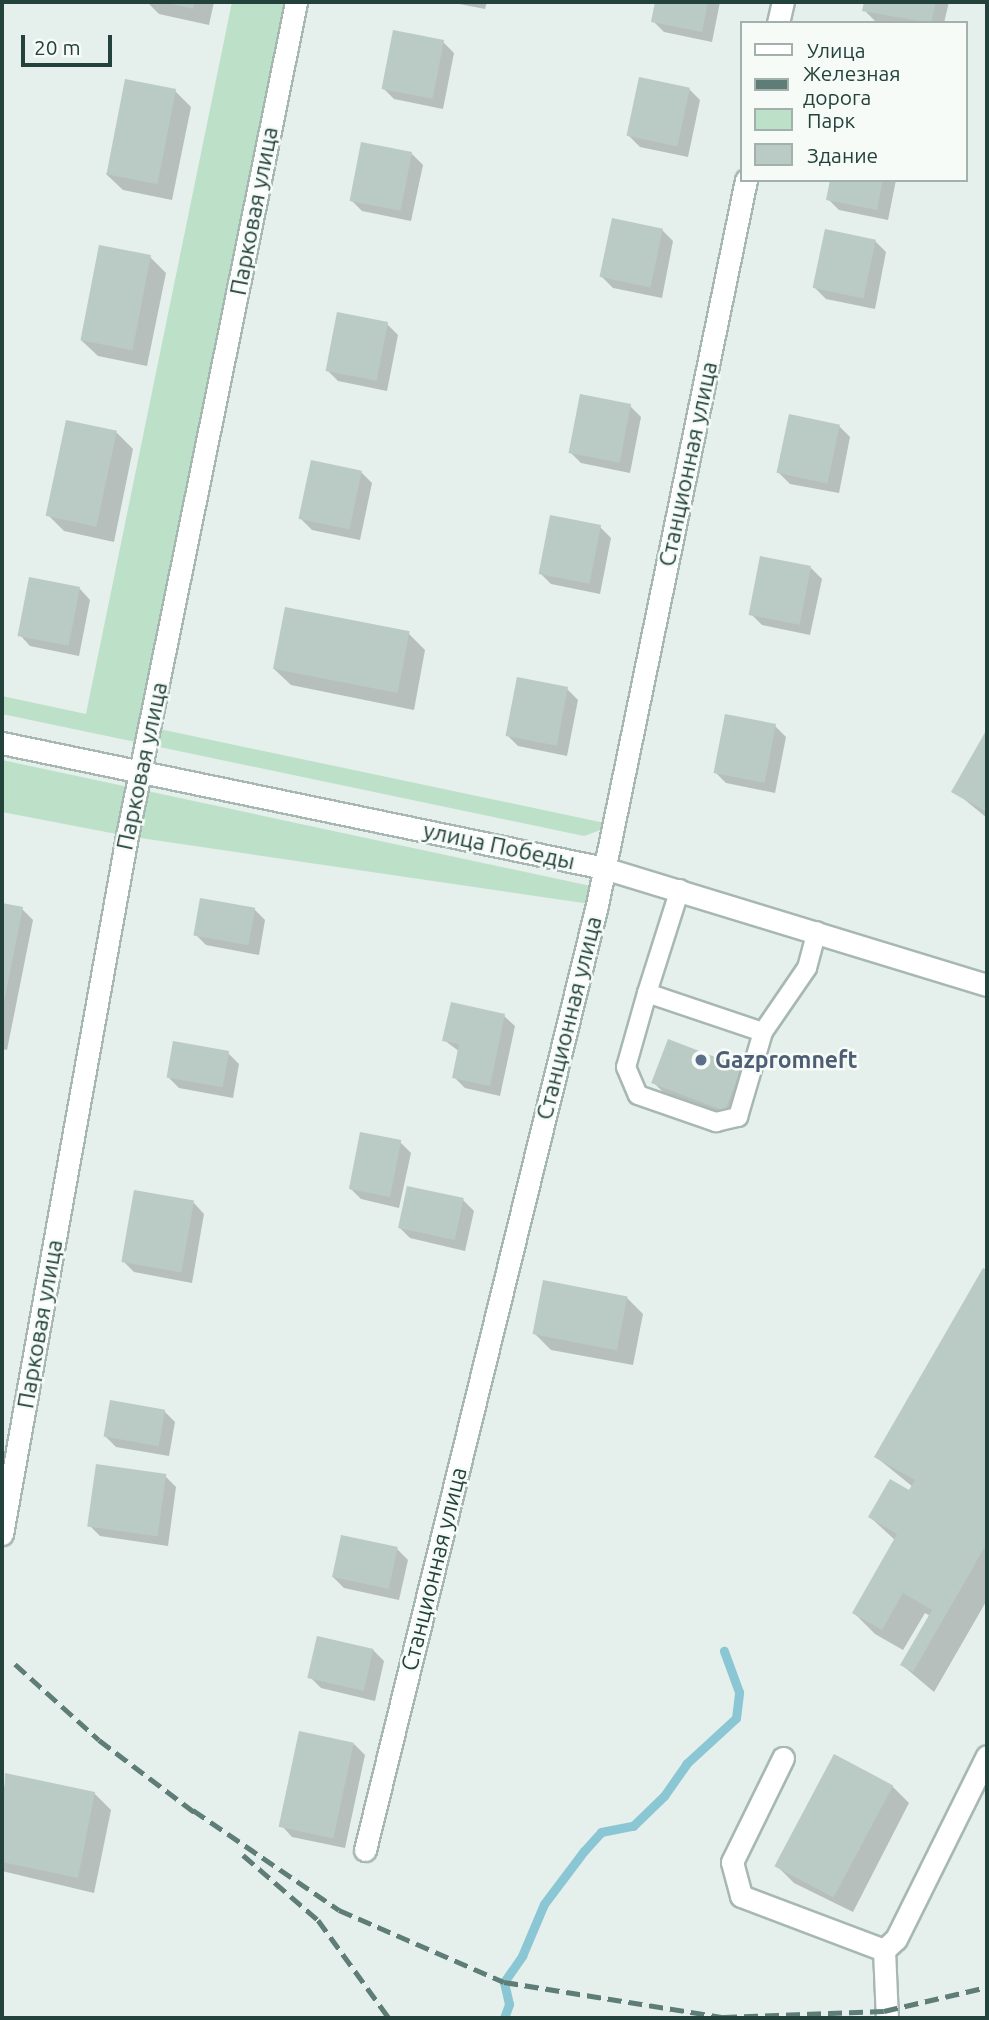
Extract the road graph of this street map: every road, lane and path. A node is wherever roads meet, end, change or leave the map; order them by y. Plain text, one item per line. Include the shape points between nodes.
1 (296, 2) edge
2 (783, 2) edge
3 (778, 21) edge
4 (746, 182) edge
5 (2, 743) edge
6 (142, 771) junction
7 (604, 868) junction
8 (680, 889) junction
9 (817, 932) junction
10 (987, 985) edge
11 (647, 993) junction
12 (763, 1032) junction
13 (2, 1534) edge
14 (987, 1756) edge
15 (783, 1758) dead end
16 (365, 1850) dead end
17 (884, 1950) junction
18 (887, 2018) edge

1 - 6 street, Парковая улица
2 - 3 street
4 - 7 street, Станционная улица
5 - 6 street, улица Победы
6 - 7 street, улица Победы
6 - 13 street, Парковая улица
7 - 8 street, улица Победы
7 - 16 street, Станционная улица
8 - 9 street, улица Победы
8 - 11 lane
9 - 10 street, улица Победы
9 - 12 lane via 807,968
11 - 12 lane
11 - 12 lane via 626,1068 638,1095 716,1122 738,1117
14 - 17 street via 896,1938
15 - 17 street via 733,1862 741,1896
17 - 18 street

